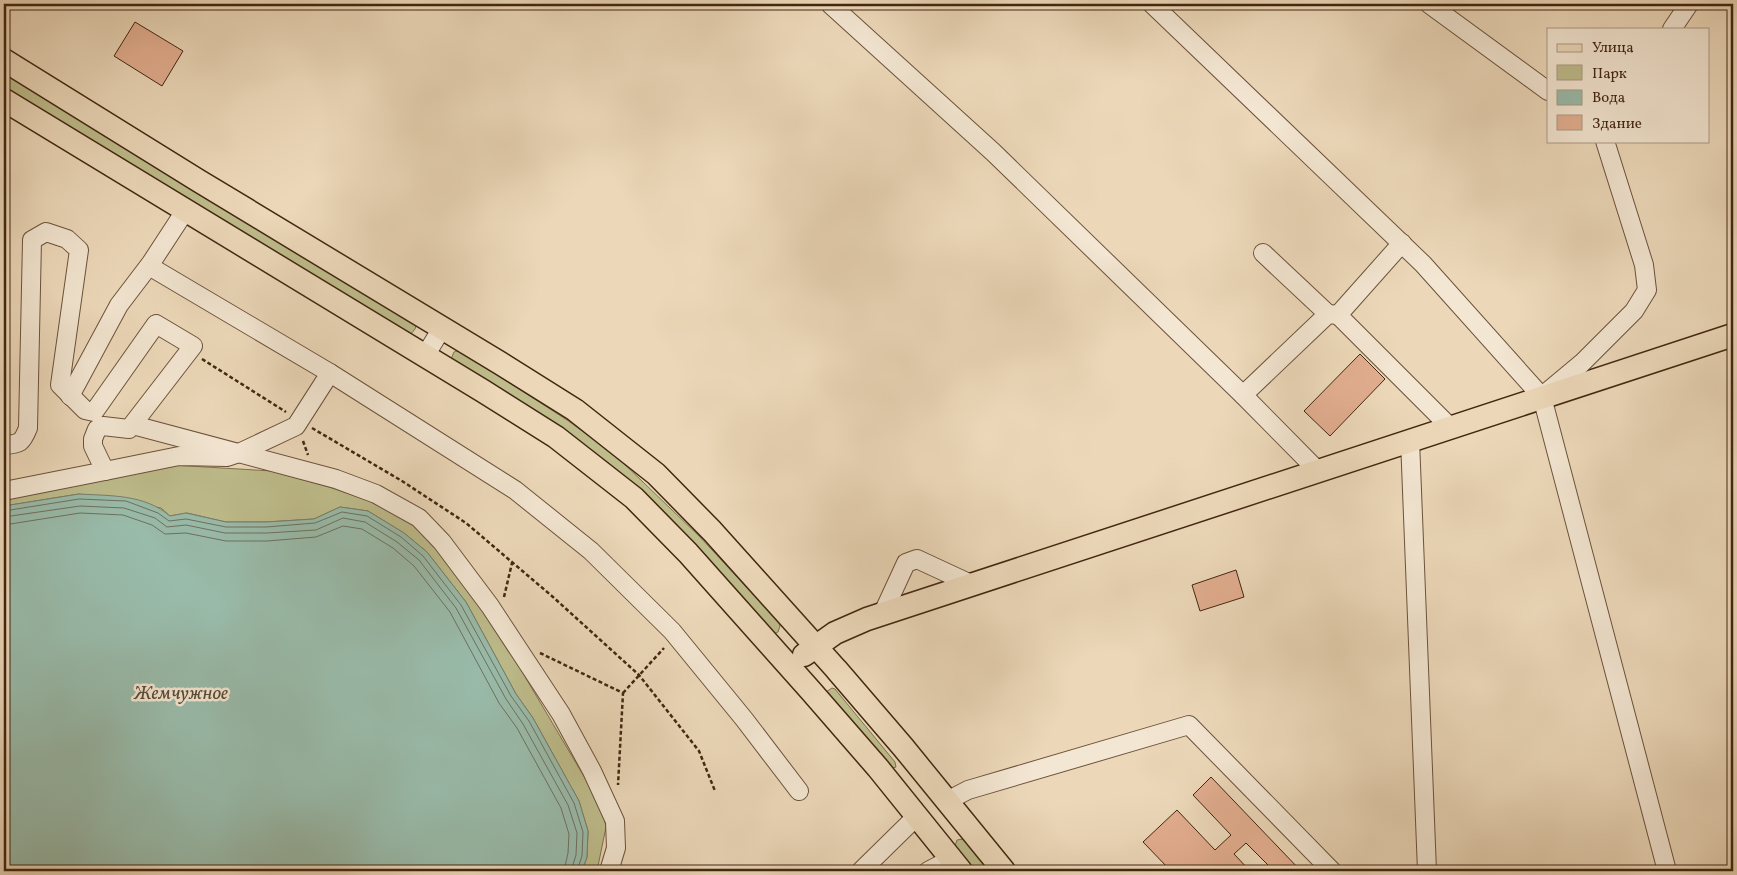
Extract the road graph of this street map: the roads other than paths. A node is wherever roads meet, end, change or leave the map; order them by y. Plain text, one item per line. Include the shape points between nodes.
1 (830, 4) edge
2 (1152, 4) edge
3 (1429, 4) edge
4 (1690, 4) edge
5 (1673, 28) edge
6 (4, 60) edge
7 (1547, 90) edge
8 (4, 100) edge
9 (1605, 142) edge
10 (185, 211) junction
11 (1402, 243) junction
12 (1262, 253) dead end
13 (149, 266) junction
14 (1333, 314) junction
15 (442, 328) junction
16 (1732, 335) edge
17 (425, 356) junction
18 (330, 373) junction
19 (1243, 395) junction
20 (70, 396) junction
21 (1542, 397) junction
22 (132, 425) junction
23 (1450, 427) junction
24 (1410, 440) junction
25 (4, 445) edge
26 (239, 453) junction
27 (105, 471) junction
28 (1318, 471) junction
29 (4, 491) edge
30 (973, 585) junction
31 (882, 615) junction
32 (815, 646) junction
33 (790, 667) junction
34 (799, 791) dead end
35 (946, 801) junction
36 (919, 819) junction
37 (956, 865) edge
38 (609, 871) edge
39 (861, 871) edge
40 (928, 871) edge
41 (1004, 871) edge
42 (1332, 871) edge
43 (1427, 871) edge
44 (1667, 871) edge

1 - 19 street via 993,152
2 - 11 street
3 - 7 street
4 - 5 street
6 - 15 main road
8 - 10 main road
9 - 21 street via 1644,266 1646,290 1634,311
10 - 13 street
10 - 17 main road
11 - 14 street
11 - 21 street
12 - 14 street
13 - 18 street
13 - 20 street via 119,305
14 - 19 street
14 - 23 street
15 - 17 street
15 - 32 main road via 575,410 656,474
16 - 21 main road
17 - 33 main road via 556,437 634,498
18 - 26 street via 298,423
18 - 34 street via 515,490 591,551 675,636
19 - 28 street
20 - 22 street via 85,410 94,412 156,324 193,346
20 - 25 street via 60,385 79,250 67,239 46,232 32,240 28,428 23,440 16,445
21 - 23 main road
21 - 44 street
22 - 26 street
22 - 27 street via 129,429 104,426 97,429 93,446
23 - 24 main road
24 - 28 main road
24 - 43 street
26 - 27 street via 227,457 179,456
26 - 38 street via 316,473 376,494 419,518 442,542 561,714 592,771 615,821 616,848
27 - 29 street
28 - 30 main road
30 - 31 main road
30 - 31 street via 917,560 906,562
31 - 32 main road via 835,633
32 - 33 main road
32 - 35 main road
33 - 36 main road
35 - 36 main road
35 - 41 main road
35 - 42 street via 968,790 1189,725
36 - 37 main road
36 - 39 street
37 - 40 street

